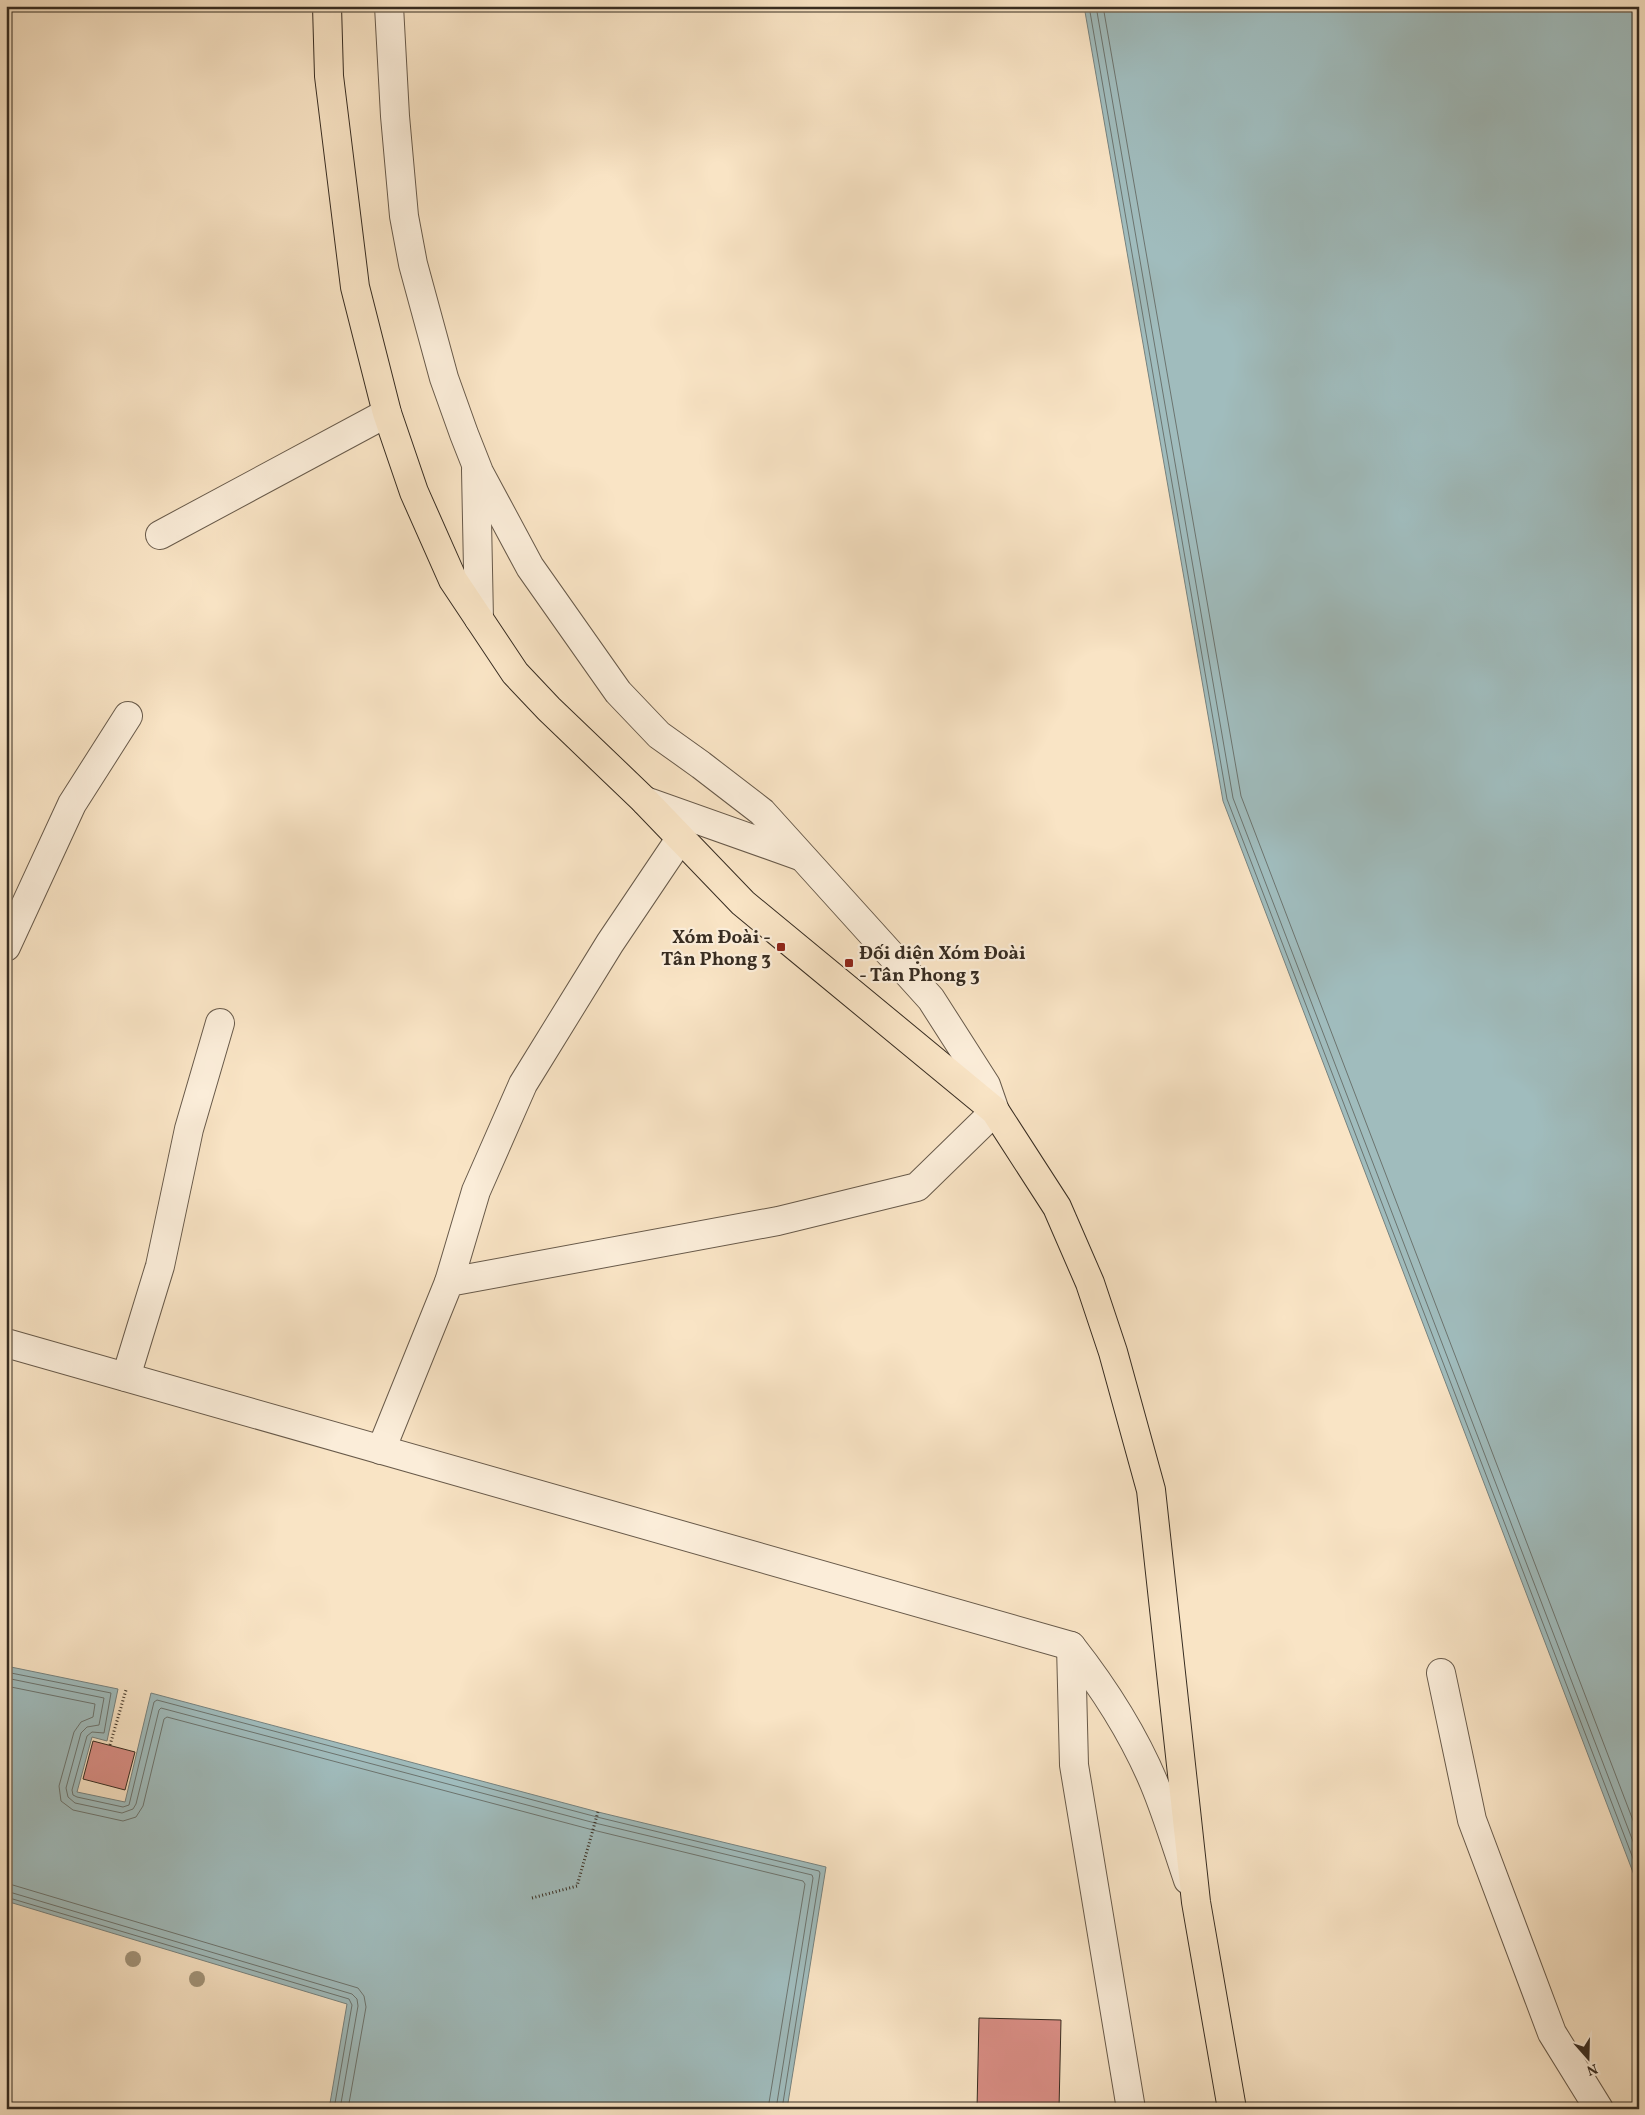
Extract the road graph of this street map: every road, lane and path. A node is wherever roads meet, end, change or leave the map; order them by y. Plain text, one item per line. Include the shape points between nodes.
1 (327, 6) edge
2 (389, 6) edge
3 (387, 413) junction
4 (475, 464) junction
5 (160, 535) dead end
6 (479, 619) junction
7 (128, 716) dead end
8 (645, 801) junction
9 (680, 839) junction
10 (804, 857) junction
11 (6, 947) edge
12 (220, 1023) dead end
13 (995, 1111) junction
14 (450, 1282) junction
15 (6, 1343) edge
16 (126, 1377) junction
17 (381, 1450) junction
18 (1071, 1646) junction
19 (1441, 1673) dead end
20 (126, 1690) dead end
21 (110, 1745) dead end
22 (598, 1812) dead end
23 (532, 1898) dead end
24 (1196, 1902) junction
25 (6, 2108) edge
26 (14, 2109) edge
27 (1132, 2109) edge
28 (1232, 2109) edge
29 (1599, 2109) edge

1 - 3 main road via 329,76 355,287
2 - 4 street via 404,216 413,264 444,378
3 - 5 street
3 - 6 main road via 414,492 453,580
4 - 6 street
4 - 10 street via 530,567 618,692 659,735 762,812
6 - 8 main road via 516,673
7 - 11 street via 72,804
8 - 9 main road
8 - 10 street
9 - 13 main road via 743,903
9 - 14 street via 610,943 524,1084 476,1191
10 - 13 street via 931,998 986,1085
12 - 16 street via 189,1129 160,1266
13 - 14 street via 917,1187 778,1221
13 - 24 main road via 1057,1207 1090,1283 1113,1352 1151,1490
14 - 17 street
15 - 16 street
16 - 17 street
17 - 18 street
18 - 24 street via 1100,1684 1132,1737 1154,1783
18 - 27 street via 1074,1765
19 - 29 street via 1472,1820 1552,2033
20 - 21 path
22 - 23 path via 577,1886
24 - 28 main road
25 - 26 path

